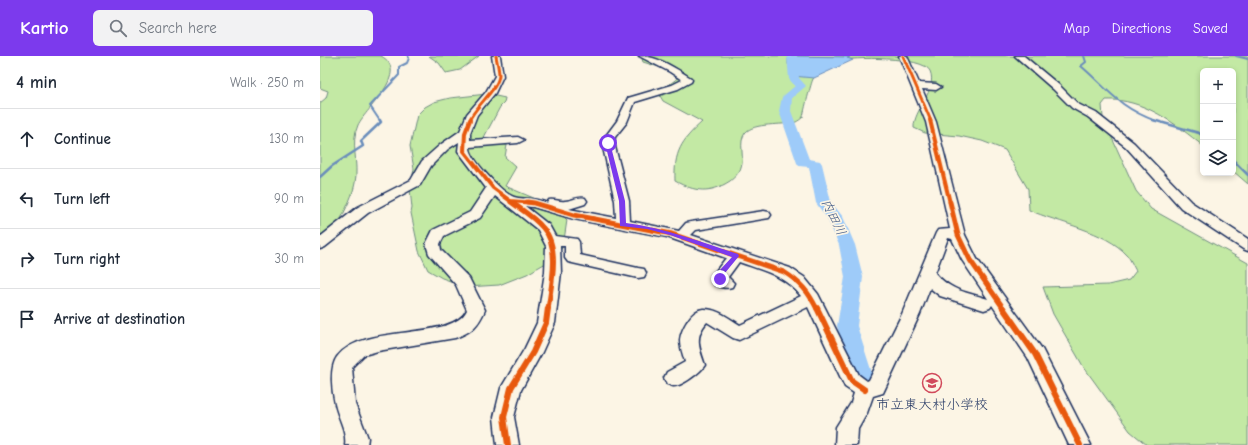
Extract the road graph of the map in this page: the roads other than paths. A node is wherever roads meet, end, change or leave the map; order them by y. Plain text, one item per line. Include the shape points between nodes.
1 (496, 56) edge
2 (643, 56) edge
3 (903, 56) edge
4 (1019, 56) edge
5 (916, 86) junction
6 (936, 87) dead end
7 (464, 138) junction
8 (518, 140) dead end
9 (493, 188) junction
10 (508, 200) junction
11 (580, 201) dead end
12 (527, 202) junction
13 (764, 215) dead end
14 (623, 224) junction
15 (958, 235) junction
16 (682, 237) junction
17 (550, 240) junction
18 (320, 244) edge
19 (1248, 246) edge
20 (734, 259) junction
21 (755, 270) dead end
22 (638, 273) dead end
23 (927, 274) junction
24 (726, 283) dead end
25 (812, 298) junction
26 (984, 304) dead end
27 (674, 378) dead end
28 (865, 390) junction
29 (356, 445) edge
30 (508, 445) edge
31 (846, 445) edge
32 (1080, 445) edge

1 - 7 street via 499,76 496,84 472,114
2 - 14 street via 688,80 675,87 632,100 622,122 609,139 608,149 622,201
3 - 5 street
4 - 19 street via 1075,106 1092,115 1130,145 1186,205
5 - 6 street
5 - 15 street via 932,122
7 - 8 street
7 - 9 street via 464,151
7 - 18 street via 444,147 426,164 416,182 362,210
9 - 10 street
9 - 29 street via 475,215 438,233 432,244 434,252 463,282 476,310 471,321 455,331 378,344 358,350 344,362 341,369 345,404 357,438
10 - 12 street
10 - 17 street via 544,228
11 - 12 street via 565,206 536,198
12 - 14 street via 574,215
13 - 16 street via 691,226
14 - 16 street
15 - 23 street via 943,233
15 - 32 street via 970,260 1035,354
16 - 20 street
17 - 22 street via 572,242 573,258
17 - 30 street via 552,272 546,323 533,352 511,388 504,416
20 - 21 street
20 - 24 street via 720,276 721,281
20 - 25 street via 784,272 798,281
23 - 26 street via 946,292
23 - 28 street via 876,387
25 - 27 street via 739,333 714,317 703,315 691,329 689,337 695,365
25 - 28 street via 852,381
28 - 31 street via 860,407 848,427

